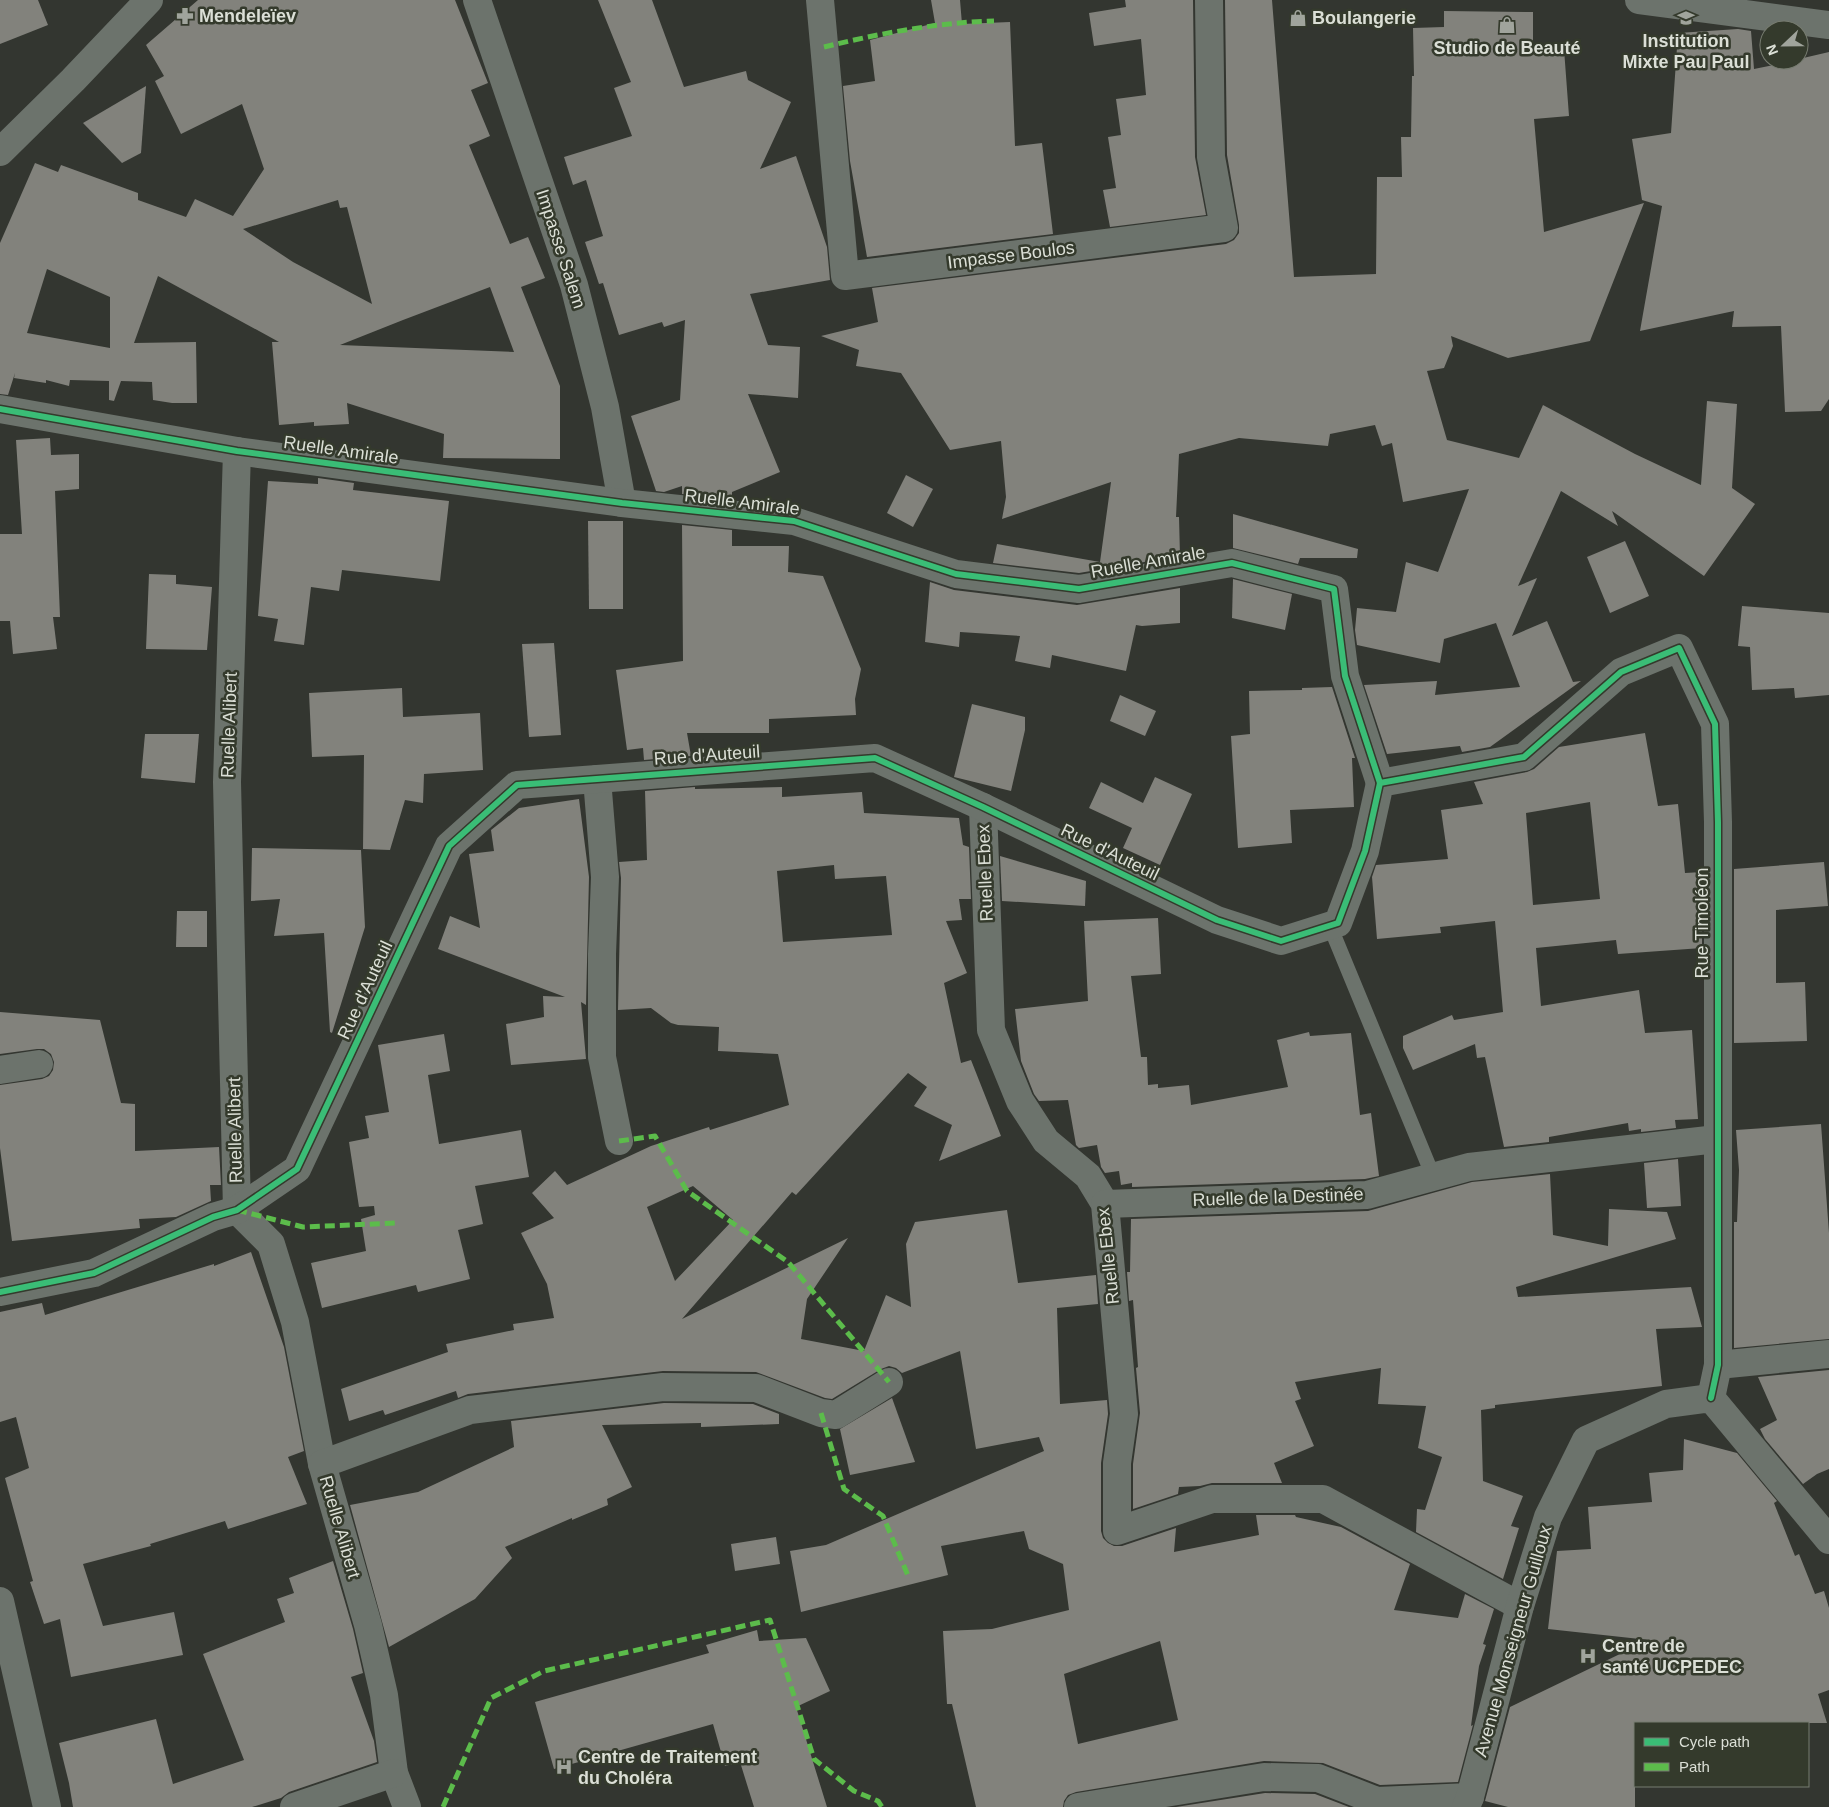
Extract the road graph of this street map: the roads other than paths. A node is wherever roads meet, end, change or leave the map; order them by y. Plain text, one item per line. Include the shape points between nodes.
1 (149, 0) edge
2 (477, 0) edge
3 (820, 0) edge
4 (1209, 0) edge
5 (1639, 0) edge
6 (1829, 25) edge
7 (0, 152) edge
8 (0, 409) edge
9 (237, 451) junction
10 (622, 503) junction
11 (597, 779) junction
12 (1380, 783) junction
13 (983, 807) junction
14 (1330, 926) junction
15 (39, 1064) dead end
16 (0, 1070) edge
17 (1717, 1139) junction
18 (619, 1141) dead end
19 (1433, 1176) junction
20 (1105, 1204) junction
21 (237, 1210) junction
22 (0, 1292) edge
23 (1829, 1354) edge
24 (1718, 1365) junction
25 (889, 1382) dead end
26 (1711, 1398) junction
27 (322, 1464) junction
28 (1829, 1540) edge
29 (0, 1601) edge
30 (1520, 1606) junction
31 (394, 1773) junction
32 (1468, 1802) edge
33 (47, 1807) edge
34 (294, 1807) edge
35 (407, 1807) edge
36 (1078, 1807) edge

1 - 7 street
2 - 10 street, Impasse Salem via 574,285 605,407
3 - 4 street, Impasse Boulos via 845,276 1224,228 1211,157
5 - 6 street
8 - 9 street, Ruelle Amirale
9 - 10 street, Ruelle Amirale
9 - 21 street, Ruelle Alibert via 228,782
10 - 12 street, Ruelle Amirale via 794,521 956,574 1079,589 1232,563 1334,589 1345,676
11 - 13 street, Rue d'Auteuil via 875,758
11 - 18 street via 605,877 602,1057
11 - 21 street, Rue d'Auteuil via 517,785 449,846 297,1169
12 - 14 street via 1365,852 1338,923
12 - 17 street, Rue Timoléon via 1524,757 1621,672 1679,648 1715,724 1718,822
13 - 14 street, Rue d'Auteuil via 1217,920 1282,941
13 - 20 street, Ruelle Ebex via 991,1030 1020,1101 1046,1140 1088,1176
14 - 19 lane
15 - 16 street
17 - 19 street, Ruelle de la Destinée via 1469,1167
17 - 24 street, Rue Timoléon
19 - 20 street, Ruelle de la Destinée via 1367,1195
20 - 30 street, Ruelle Ebex via 1124,1414 1117,1463 1117,1531 1212,1499 1323,1499
21 - 22 street, Rue d'Auteuil via 212,1217 94,1273
21 - 27 street, Ruelle Alibert via 272,1244 295,1322
23 - 24 street
24 - 26 street, Rue Timoléon
25 - 27 street via 836,1415 821,1413 756,1388 663,1387 470,1410
26 - 28 street
26 - 30 street, Avenue Monseigneur Guilloux via 1666,1404 1586,1440 1548,1517
27 - 31 street, Ruelle Alibert via 368,1625 382,1686
29 - 33 street
30 - 32 street, Avenue Monseigneur Guilloux
31 - 34 street
31 - 35 street, Ruelle Alibert
32 - 36 street via 1377,1801 1318,1778 1264,1777

